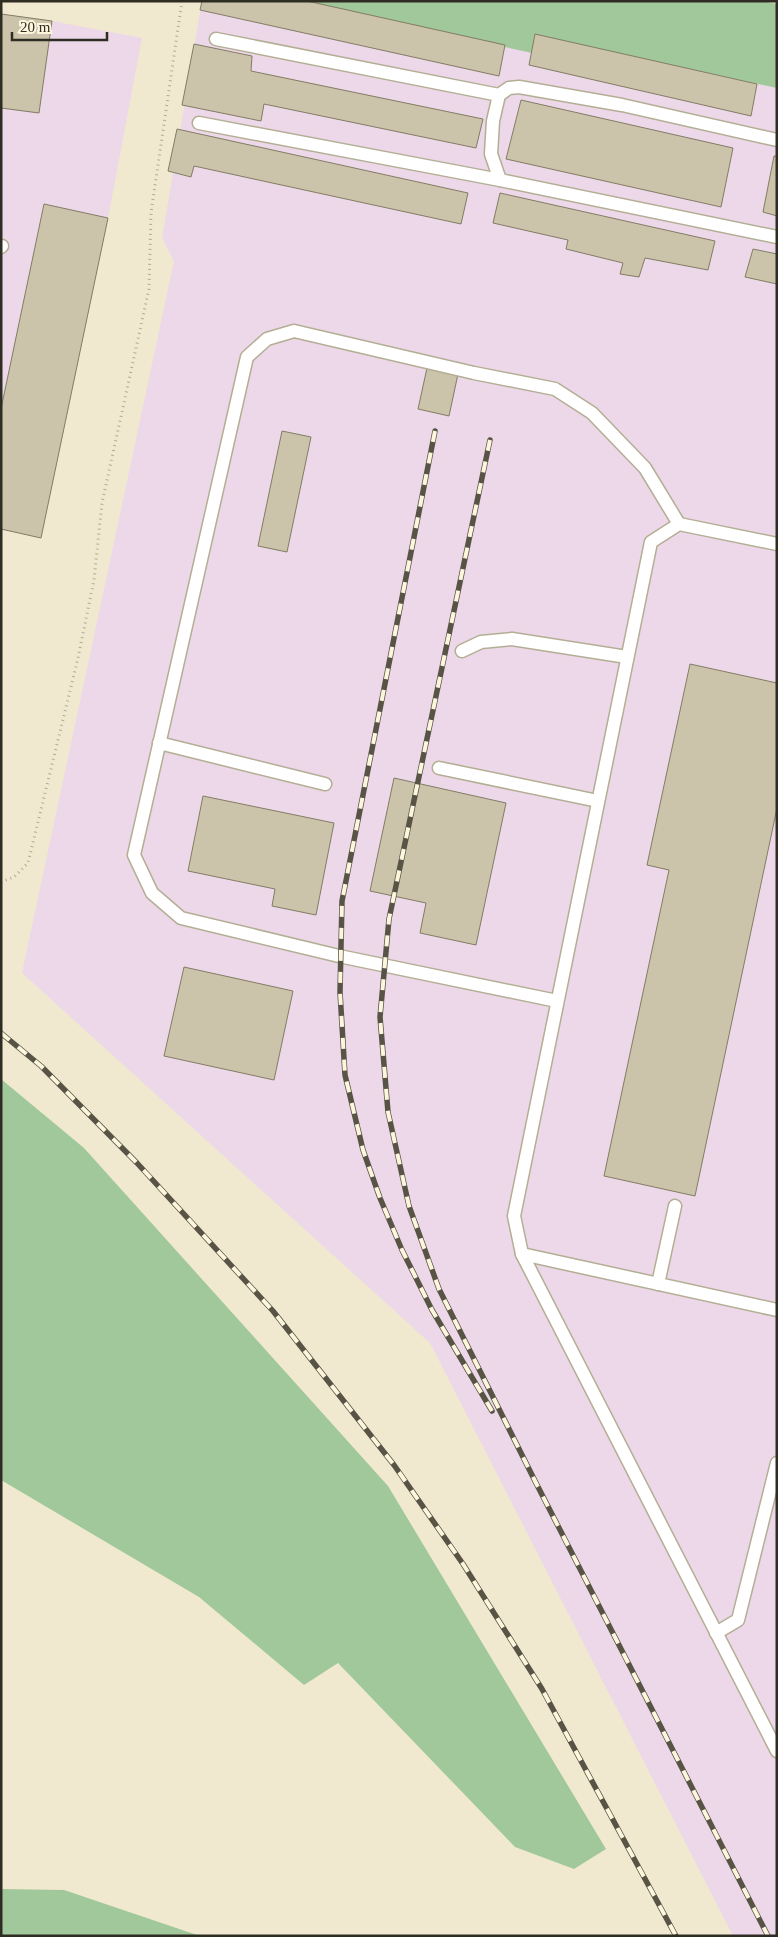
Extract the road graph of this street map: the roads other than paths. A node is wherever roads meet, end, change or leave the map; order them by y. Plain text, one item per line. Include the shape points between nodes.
1 (216, 39) dead end
2 (499, 96) junction
3 (199, 123) dead end
4 (777, 140) edge
5 (500, 180) junction
6 (777, 237) edge
7 (679, 524) junction
8 (777, 544) edge
9 (462, 652) dead end
10 (627, 657) junction
11 (159, 743) junction
12 (440, 768) dead end
13 (325, 784) dead end
14 (598, 801) junction
15 (557, 1001) junction
16 (675, 1206) dead end
17 (522, 1254) junction
18 (658, 1284) junction
19 (777, 1310) edge
20 (777, 1463) edge
21 (716, 1633) junction
22 (777, 1751) edge

1 - 2 lane
2 - 4 lane via 509,88 519,88 622,105
2 - 5 lane via 493,121 491,154
3 - 5 lane
5 - 6 lane
7 - 8 lane
7 - 10 lane via 651,542
7 - 11 lane via 645,468 592,413 555,389 294,331 267,339 247,357
9 - 10 lane via 481,642 512,639
10 - 14 lane
11 - 13 lane
11 - 15 lane via 134,855 152,894 180,918 339,956
12 - 14 lane
14 - 15 lane
15 - 17 lane via 514,1216
16 - 18 lane
17 - 18 lane
17 - 21 lane
18 - 19 lane
20 - 21 lane via 738,1620
21 - 22 lane

